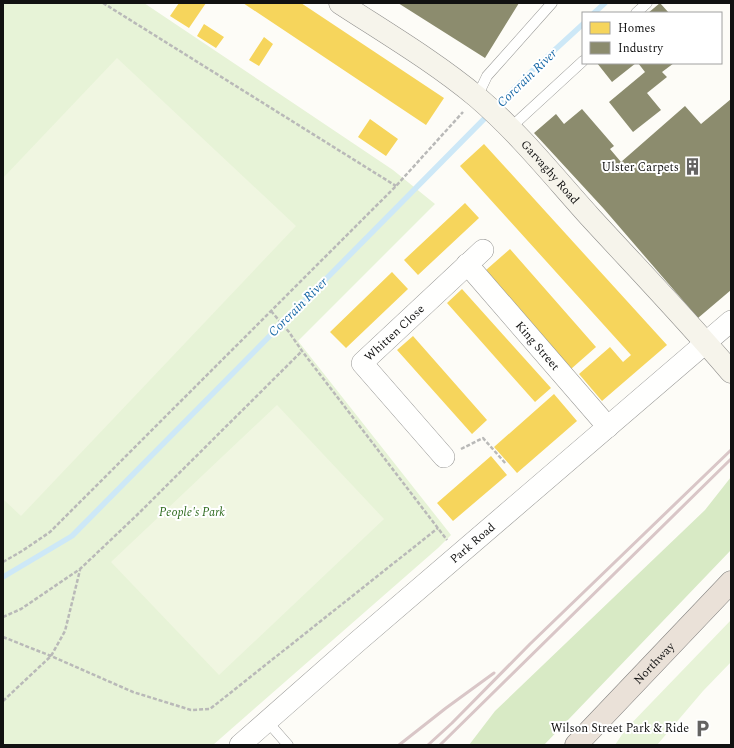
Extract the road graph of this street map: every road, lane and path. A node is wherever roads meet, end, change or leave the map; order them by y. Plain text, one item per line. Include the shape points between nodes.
1 (103, 3) edge
2 (340, 3) edge
3 (552, 3) edge
4 (647, 3) edge
5 (637, 12) edge
6 (582, 62) edge
7 (477, 98) junction
8 (509, 128) junction
9 (396, 186) junction
10 (483, 250) dead end
11 (467, 264) junction
12 (271, 311) junction
13 (731, 321) edge
14 (706, 343) junction
15 (302, 351) junction
16 (731, 372) edge
17 (608, 427) junction
18 (444, 457) joint
19 (506, 464) dead end
20 (438, 528) junction
21 (459, 556) junction
22 (3, 562) edge
23 (80, 569) junction
24 (731, 582) edge
25 (3, 617) edge
26 (3, 637) edge
27 (51, 656) junction
28 (3, 701) edge
29 (267, 722) junction
30 (240, 745) edge
31 (288, 745) edge
32 (576, 745) edge

1 - 9 path
2 - 7 main road, Garvaghy Road via 444,72
3 - 7 lane via 487,76
4 - 5 lane
6 - 8 lane
7 - 8 main road, Garvaghy Road
7 - 9 path via 451,123
8 - 14 main road, Garvaghy Road
9 - 12 path
10 - 11 street, Whitten Close
11 - 17 street, King Street
11 - 18 street, Whitten Close via 362,363
12 - 15 path
12 - 22 path via 50,532
13 - 14 street, Park Road
14 - 16 main road, Garvaghy Road
14 - 17 street, Park Road
15 - 20 path
15 - 23 path
17 - 21 street, Park Road
18 - 19 path via 483,438
20 - 21 path
20 - 27 path via 210,709 191,710 133,692
21 - 29 street, Park Road
23 - 25 path via 21,609
23 - 27 path via 65,631
24 - 32 highway, Northway
26 - 27 path
27 - 28 path
29 - 30 street, Park Road
29 - 31 lane

